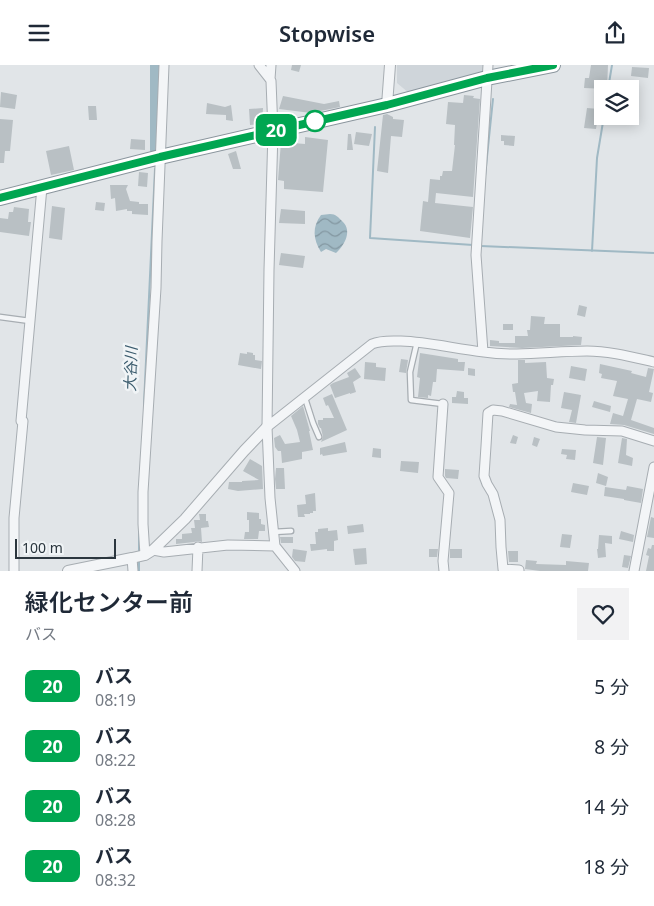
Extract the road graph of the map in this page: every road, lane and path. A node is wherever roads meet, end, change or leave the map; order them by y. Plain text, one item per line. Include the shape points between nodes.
1 (164, 65) edge
2 (260, 65) edge
3 (271, 65) edge
4 (390, 65) edge
5 (553, 65) edge
6 (488, 71) edge
7 (270, 79) junction
8 (387, 105) junction
9 (274, 131) junction
10 (160, 157) junction
11 (42, 187) junction
12 (0, 198) edge
13 (0, 317) edge
14 (30, 321) junction
15 (417, 342) junction
16 (483, 352) junction
17 (654, 362) edge
18 (305, 398) junction
19 (443, 403) joint
20 (268, 427) junction
21 (319, 437) dead end
22 (654, 441) edge
23 (654, 467) edge
24 (291, 531) dead end
25 (273, 532) junction
26 (274, 546) junction
27 (198, 547) junction
28 (149, 553) junction
29 (132, 558) junction
30 (14, 571) edge
31 (68, 571) edge
32 (133, 571) edge
33 (197, 571) edge
34 (295, 571) edge
35 (444, 571) edge
36 (519, 571) edge
37 (634, 571) edge

1 - 10 street
2 - 7 street
3 - 7 street
4 - 8 street
5 - 6 highway
6 - 8 highway
6 - 16 street via 476,255
7 - 9 street
8 - 9 highway
9 - 10 highway
9 - 20 street
10 - 11 highway
10 - 28 street via 143,524
11 - 12 highway
11 - 14 street
13 - 14 lane
14 - 30 street via 14,518
15 - 16 street
15 - 18 street via 372,344
15 - 19 lane via 410,372 411,400
16 - 17 street via 516,355 589,351
18 - 20 street
18 - 21 lane
19 - 35 street via 438,477 449,493
20 - 25 street
20 - 28 street via 185,519
22 - 36 street via 622,431 556,427 502,411 488,413 484,476 500,520 503,569
23 - 37 street
24 - 25 lane
25 - 26 street
26 - 27 street
26 - 34 street
27 - 28 street
27 - 33 street
28 - 29 street
29 - 31 street
29 - 32 street

